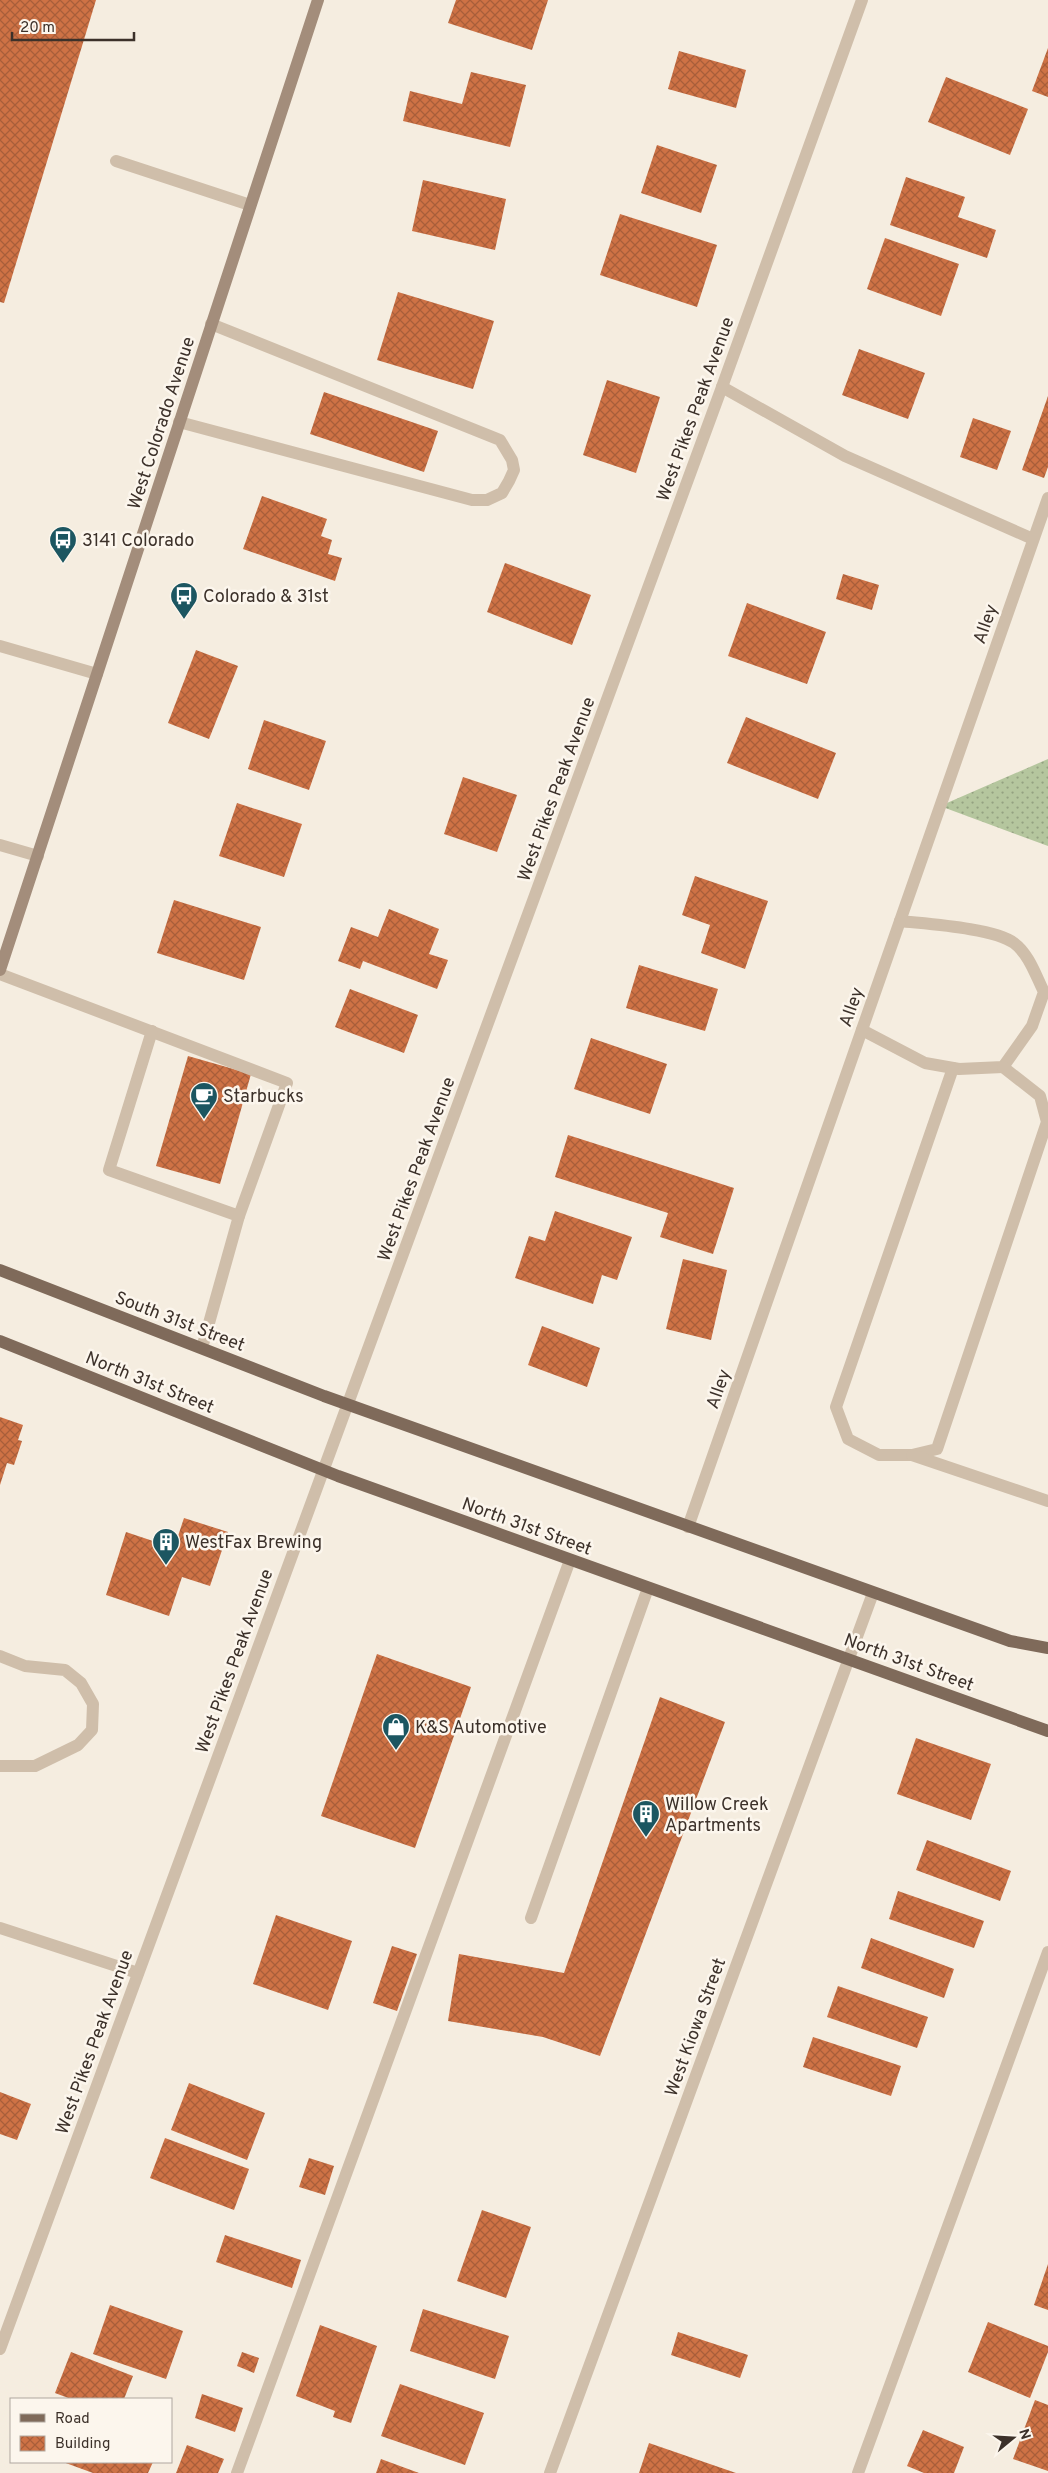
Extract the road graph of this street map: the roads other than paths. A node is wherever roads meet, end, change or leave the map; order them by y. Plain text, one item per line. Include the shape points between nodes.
1 (318, 0) edge
2 (862, 0) edge
3 (116, 161) dead end
4 (250, 205) junction
5 (211, 324) junction
6 (722, 387) junction
7 (179, 422) junction
8 (1048, 498) edge
9 (1033, 539) junction
10 (0, 646) edge
11 (97, 674) junction
12 (0, 845) edge
13 (38, 856) junction
14 (900, 921) junction
15 (0, 972) edge
16 (862, 1030) junction
17 (152, 1031) junction
18 (1003, 1067) junction
19 (953, 1068) junction
20 (239, 1216) junction
21 (0, 1270) edge
22 (0, 1341) edge
23 (202, 1348) junction
24 (347, 1405) junction
25 (912, 1456) junction
26 (323, 1470) junction
27 (1048, 1502) edge
28 (688, 1527) junction
29 (570, 1560) junction
30 (648, 1588) junction
31 (873, 1593) junction
32 (1048, 1648) edge
33 (0, 1656) edge
34 (849, 1658) junction
35 (1048, 1731) edge
36 (0, 1766) edge
37 (531, 1918) dead end
38 (0, 1928) edge
39 (1048, 1952) edge
40 (138, 1973) junction
41 (0, 2349) edge
42 (237, 2473) edge
43 (550, 2473) edge
44 (858, 2473) edge

1 - 4 main road, West Colorado Avenue
2 - 6 street, West Pikes Peak Avenue
3 - 4 street
4 - 5 main road, West Colorado Avenue
5 - 7 main road, West Colorado Avenue
5 - 7 street via 500,440 514,470 502,493 487,500 472,500
6 - 9 street via 846,456
6 - 24 street, West Pikes Peak Avenue
7 - 11 main road, West Colorado Avenue
8 - 9 street, Alley
9 - 14 street, Alley
10 - 11 street
11 - 13 main road, West Colorado Avenue
12 - 13 street
13 - 15 main road, West Colorado Avenue
14 - 16 street, Alley
14 - 18 street via 981,931 1014,942 1031,964 1044,992 1032,1026
15 - 17 street
16 - 19 street via 924,1062
16 - 28 street, Alley
17 - 20 street via 109,1170
17 - 20 street via 287,1083
18 - 19 street
18 - 25 street via 1040,1096 1047,1122 937,1448
19 - 25 street via 836,1407 848,1439 878,1455
20 - 23 street
21 - 23 main road, South 31st Street
22 - 26 main road, North 31st Street
23 - 24 main road, South 31st Street
24 - 26 street, West Pikes Peak Avenue
24 - 28 main road
25 - 27 street
26 - 29 main road, North 31st Street
26 - 40 street, West Pikes Peak Avenue
28 - 31 main road
29 - 30 main road, North 31st Street
29 - 42 street
30 - 34 main road, North 31st Street
30 - 37 street
31 - 32 main road via 1010,1641
31 - 34 street, West Kiowa Street
33 - 36 street via 25,1666 66,1670 81,1683 93,1704 92,1730 78,1746 34,1766
34 - 35 main road, North 31st Street
34 - 43 street, West Kiowa Street
38 - 40 street
39 - 44 street
40 - 41 street, West Pikes Peak Avenue

